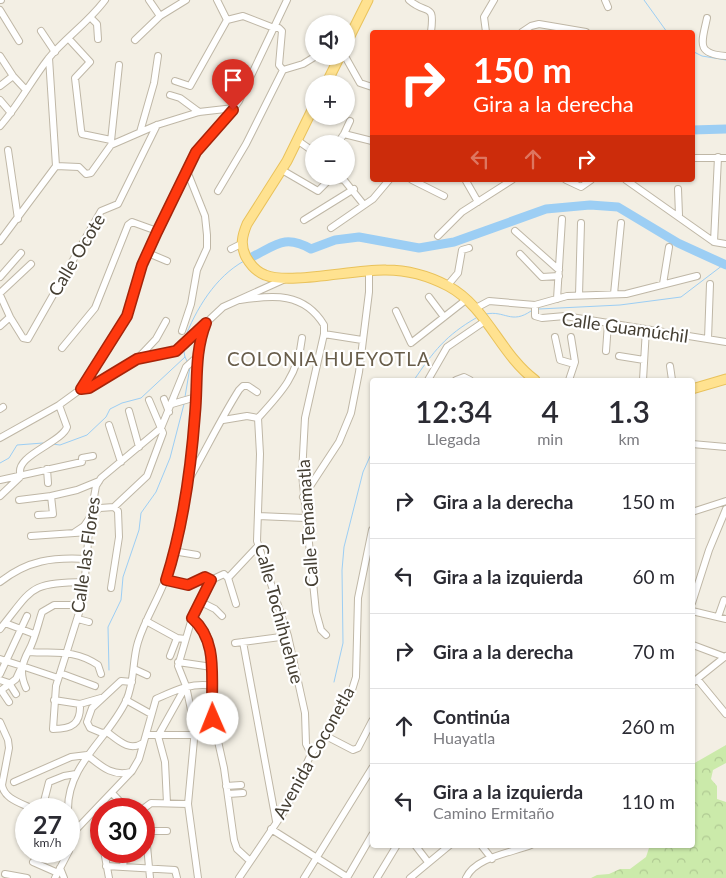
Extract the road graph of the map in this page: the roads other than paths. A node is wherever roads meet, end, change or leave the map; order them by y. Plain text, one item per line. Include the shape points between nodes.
1 (105, 0) edge
2 (149, 0) edge
3 (186, 0) edge
4 (217, 0) edge
5 (368, 0) edge
6 (409, 0) edge
7 (494, 0) edge
8 (604, 0) edge
9 (286, 1) edge
10 (608, 7) dead end
11 (0, 10) edge
12 (160, 16) junction
13 (90, 18) junction
14 (707, 18) dead end
15 (227, 20) junction
16 (355, 26) edge
17 (274, 28) junction
18 (431, 30) edge
19 (486, 30) edge
20 (525, 30) edge
21 (574, 30) edge
22 (41, 31) dead end
23 (68, 38) junction
24 (98, 39) dead end
25 (135, 40) dead end
26 (19, 41) dead end
27 (55, 52) junction
28 (0, 56) edge
29 (158, 56) dead end
30 (726, 56) edge
31 (49, 58) junction
32 (305, 63) edge
33 (119, 65) dead end
34 (350, 65) edge
35 (283, 70) junction
36 (13, 76) junction
37 (175, 81) dead end
38 (0, 86) edge
39 (370, 86) edge
40 (26, 90) junction
41 (170, 95) dead end
42 (0, 100) edge
43 (234, 108) junction
44 (199, 112) junction
45 (12, 113) junction
46 (305, 124) edge
47 (157, 125) junction
48 (348, 125) edge
49 (0, 126) edge
50 (140, 132) junction
51 (344, 134) joint
52 (297, 140) junction
53 (370, 140) edge
54 (111, 142) junction
55 (305, 146) edge
56 (8, 150) dead end
57 (718, 157) junction
58 (695, 158) edge
59 (726, 158) edge
60 (56, 166) junction
61 (282, 170) junction
62 (187, 171) junction
63 (388, 182) edge
64 (416, 182) edge
65 (467, 182) edge
66 (509, 182) edge
67 (570, 182) edge
68 (588, 182) edge
69 (629, 182) edge
70 (678, 188) dead end
71 (354, 189) junction
72 (218, 191) dead end
73 (444, 196) dead end
74 (478, 202) junction
75 (364, 205) junction
76 (679, 215) junction
77 (18, 219) junction
78 (304, 220) dead end
79 (562, 220) dead end
80 (581, 223) dead end
81 (621, 223) dead end
82 (331, 228) dead end
83 (515, 231) dead end
84 (157, 232) junction
85 (438, 236) dead end
86 (0, 241) edge
87 (714, 242) junction
88 (241, 244) junction
89 (726, 244) edge
90 (669, 247) dead end
91 (231, 249) dead end
92 (465, 249) dead end
93 (148, 253) junction
94 (21, 254) dead end
95 (520, 254) dead end
96 (167, 261) dead end
97 (31, 264) dead end
98 (369, 270) junction
99 (559, 273) junction
100 (697, 276) dead end
101 (0, 277) edge
102 (286, 278) junction
103 (663, 284) junction
104 (710, 284) dead end
105 (447, 286) junction
106 (0, 294) edge
107 (614, 294) junction
108 (578, 295) junction
109 (429, 297) dead end
110 (467, 299) junction
111 (557, 299) junction
112 (240, 300) junction
113 (535, 305) junction
114 (476, 308) junction
115 (396, 311) dead end
116 (10, 317) junction
117 (444, 317) junction
118 (166, 321) dead end
119 (484, 321) junction
120 (206, 323) junction
121 (608, 323) junction
122 (0, 326) edge
123 (646, 329) junction
124 (182, 331) dead end
125 (324, 334) junction
126 (555, 337) dead end
127 (572, 337) dead end
128 (302, 338) dead end
129 (708, 339) junction
130 (362, 340) junction
131 (726, 342) edge
132 (62, 348) dead end
133 (606, 350) dead end
134 (619, 356) dead end
135 (198, 357) junction
136 (137, 359) junction
137 (644, 360) junction
138 (574, 364) junction
139 (670, 366) dead end
140 (429, 378) edge
141 (533, 378) edge
142 (570, 378) edge
143 (643, 378) edge
144 (672, 378) edge
145 (726, 379) edge
146 (695, 388) edge
147 (81, 389) junction
148 (257, 392) dead end
149 (149, 400) dead end
150 (164, 400) dead end
151 (196, 400) junction
152 (172, 404) junction
153 (59, 405) junction
154 (129, 411) dead end
155 (169, 412) junction
156 (258, 418) junction
157 (223, 420) junction
158 (109, 425) dead end
159 (161, 428) junction
160 (0, 438) edge
161 (695, 444) edge
162 (139, 446) junction
163 (726, 447) edge
164 (93, 456) dead end
165 (121, 462) junction
166 (47, 469) junction
167 (20, 476) junction
168 (0, 480) edge
169 (99, 481) junction
170 (48, 483) dead end
171 (186, 484) junction
172 (0, 496) edge
173 (51, 496) junction
174 (303, 497) junction
175 (19, 500) dead end
176 (726, 501) edge
177 (114, 507) junction
178 (726, 509) edge
179 (695, 511) edge
180 (38, 515) dead end
181 (258, 516) junction
182 (305, 518) junction
183 (90, 519) junction
184 (75, 532) junction
185 (89, 532) junction
186 (31, 536) dead end
187 (370, 540) edge
188 (258, 546) junction
189 (174, 551) junction
190 (197, 555) dead end
191 (87, 559) junction
192 (228, 578) junction
193 (166, 580) junction
194 (211, 580) junction
195 (0, 582) edge
196 (86, 582) junction
197 (111, 588) dead end
198 (695, 593) edge
199 (724, 600) dead end
200 (199, 601) junction
201 (236, 604) dead end
202 (82, 605) junction
203 (695, 612) edge
204 (27, 616) dead end
205 (222, 616) dead end
206 (718, 617) junction
207 (192, 618) junction
208 (78, 619) junction
209 (726, 619) edge
210 (146, 621) junction
211 (88, 622) dead end
212 (5, 623) junction
213 (0, 629) edge
214 (20, 629) junction
215 (34, 634) junction
216 (326, 634) dead end
217 (288, 636) junction
218 (177, 638) junction
219 (185, 638) junction
220 (243, 642) junction
221 (235, 643) dead end
222 (695, 646) edge
223 (66, 651) junction
224 (29, 652) junction
225 (170, 656) dead end
226 (725, 656) edge
227 (3, 660) edge
228 (178, 662) junction
229 (22, 666) junction
230 (212, 667) junction
231 (134, 669) junction
232 (0, 674) edge
233 (101, 674) dead end
234 (59, 675) junction
235 (147, 675) dead end
236 (0, 680) edge
237 (132, 682) junction
238 (695, 682) edge
239 (9, 683) junction
240 (95, 686) dead end
241 (186, 686) junction
242 (214, 686) junction
243 (26, 688) dead end
244 (0, 690) edge
245 (16, 694) dead end
246 (104, 697) junction
247 (54, 700) junction
248 (126, 700) junction
249 (9, 702) dead end
250 (80, 704) junction
251 (151, 714) junction
252 (726, 714) edge
253 (0, 722) edge
254 (231, 723) dead end
255 (370, 725) edge
256 (107, 732) junction
257 (146, 735) junction
258 (196, 735) junction
259 (158, 736) junction
260 (217, 736) junction
261 (326, 736) junction
262 (143, 743) junction
263 (87, 754) junction
264 (311, 754) junction
265 (132, 771) junction
266 (370, 771) edge
267 (76, 774) junction
268 (14, 782) dead end
269 (241, 785) dead end
270 (226, 786) junction
271 (112, 793) junction
272 (243, 793) dead end
273 (228, 794) junction
274 (45, 798) edge
275 (69, 798) edge
276 (117, 798) edge
277 (15, 800) edge
278 (155, 803) edge
279 (167, 803) junction
280 (188, 804) junction
281 (276, 822) junction
282 (80, 826) edge
283 (271, 829) junction
284 (155, 831) edge
285 (167, 831) dead end
286 (370, 838) edge
287 (395, 848) edge
288 (417, 848) edge
289 (446, 848) edge
290 (483, 848) edge
291 (523, 848) edge
292 (316, 859) junction
293 (492, 859) junction
294 (249, 860) junction
295 (428, 862) junction
296 (36, 863) edge
297 (106, 863) edge
298 (124, 863) edge
299 (147, 863) edge
300 (106, 866) junction
301 (123, 867) junction
302 (148, 869) junction
303 (4, 874) dead end
304 (59, 874) edge
305 (347, 877) edge
306 (27, 878) edge
307 (109, 878) edge
308 (150, 878) edge
309 (177, 878) edge
310 (198, 878) edge
311 (239, 878) edge
312 (304, 878) edge
313 (377, 878) edge
314 (410, 878) edge
315 (466, 878) edge

1 - 13 street
2 - 12 street
3 - 12 street
4 - 15 street
5 - 16 main road
6 - 18 street via 430,11 434,18
7 - 19 street via 484,17
8 - 10 street
9 - 17 street
11 - 26 street
12 - 25 street
13 - 23 street
13 - 24 street via 97,24
14 - 30 street via 702,45 705,51
15 - 17 street via 243,16
15 - 37 street via 190,86
17 - 35 street via 282,31 279,65
17 - 43 street
20 - 21 street via 539,24
22 - 27 street
23 - 27 street
23 - 54 street via 90,62 75,78 80,130 82,134
27 - 31 street
28 - 36 street
29 - 50 street
31 - 40 street
31 - 60 street
32 - 35 street
33 - 54 street
34 - 39 street via 360,83
35 - 72 street
36 - 38 street
36 - 40 street
40 - 45 street
41 - 44 street
42 - 45 street
43 - 44 street
43 - 62 street via 196,152
44 - 47 street
45 - 49 street
46 - 52 main road
47 - 50 street
47 - 116 street, Calle Ocote via 118,204 101,211 28,339
48 - 51 street
50 - 54 street
51 - 53 street
52 - 55 street
52 - 61 main road
54 - 60 street via 91,173 86,174 79,166
56 - 77 street
57 - 58 street
57 - 59 street
57 - 87 street
60 - 77 street
61 - 71 street via 318,191 331,178 344,180
61 - 88 main road via 247,224
62 - 84 street
62 - 124 street via 205,216 207,248 197,270
63 - 75 street
64 - 73 street
65 - 74 street
66 - 74 street
67 - 68 street via 581,187
69 - 76 street
70 - 76 street
71 - 75 street
71 - 78 street
74 - 85 street via 462,212
75 - 82 street
76 - 87 street
77 - 86 street
79 - 99 street
80 - 108 street
81 - 107 street
83 - 99 street
84 - 93 street
84 - 132 street via 138,223 128,225 95,308
87 - 89 street
88 - 91 street
88 - 102 main road via 247,258 264,275
90 - 103 street
92 - 105 street via 458,273
93 - 96 street
93 - 147 street via 127,316
94 - 101 street
95 - 99 street via 542,277
97 - 106 street
98 - 102 main road
98 - 105 main road via 407,272 426,276
98 - 130 street
99 - 111 street
100 - 103 street
102 - 112 street
103 - 107 street
104 - 129 street
105 - 110 main road
106 - 116 street
107 - 108 street
108 - 111 street
109 - 117 street
110 - 114 main road
110 - 117 street
111 - 113 street
112 - 120 street via 223,307
112 - 125 street via 279,296 293,300 320,319 324,324
113 - 114 street via 489,301
113 - 121 street, Calle Guamúchil via 535,316 542,318 565,316
114 - 119 main road
115 - 117 street via 411,343
116 - 122 street
118 - 136 street via 156,339
119 - 140 street via 447,346
119 - 141 main road via 510,357
120 - 135 street via 199,341
120 - 136 street via 176,351
121 - 123 street, Calle Guamúchil
121 - 133 street
123 - 129 street, Calle Guamúchil
123 - 137 street
125 - 130 street
125 - 174 street, Calle Temamatla via 305,418
126 - 138 street via 560,360
127 - 138 street
128 - 156 street via 299,358 289,382
129 - 131 street, Calle Guamúchil
130 - 174 street via 351,413 339,442
134 - 137 street
135 - 151 street
135 - 152 street, Calle las Flores via 189,365
136 - 147 street via 89,388
137 - 143 street
138 - 142 street
139 - 144 street
145 - 146 main road
147 - 153 street
148 - 157 street via 243,386
149 - 159 street
150 - 155 street
151 - 152 street
151 - 171 street
152 - 155 street, Calle las Flores
153 - 160 street
153 - 167 street via 67,428 65,434 32,453 19,472
154 - 162 street
155 - 159 street, Calle las Flores
156 - 157 street via 247,416
156 - 181 street, Calle Tochihuehue
157 - 171 street
158 - 165 street
159 - 162 street, Calle las Flores
159 - 177 street via 162,442 148,476
161 - 163 street
162 - 165 street, Calle las Flores
164 - 166 street via 82,458 82,462
165 - 169 street, Calle las Flores
166 - 167 street
166 - 170 street
167 - 168 street
167 - 172 street
169 - 173 street
169 - 183 street, Calle las Flores
171 - 189 street
173 - 175 street
173 - 180 street via 53,514
174 - 182 street, Calle Temamatla
176 - 179 street
177 - 183 street via 100,508
177 - 197 street via 118,511 119,537
178 - 198 street
181 - 182 street
181 - 188 street, Calle Tochihuehue
182 - 216 street, Calle Temamatla via 316,612 321,630
183 - 184 street
183 - 185 street, Calle las Flores
184 - 185 street
184 - 186 street
185 - 191 street, Calle las Flores
187 - 261 street, Avenida Coconetla via 358,598 356,677 351,694
188 - 192 street
188 - 217 street, Calle Tochihuehue
189 - 190 street
189 - 193 street
191 - 195 street via 38,560
191 - 196 street, Calle las Flores
192 - 194 street via 224,574
192 - 201 street
193 - 194 street via 188,585 205,577
193 - 210 street
194 - 200 street
196 - 202 street, Calle las Flores
196 - 212 street via 36,586
199 - 206 street
200 - 205 street
200 - 207 street
202 - 208 street, Calle las Flores
202 - 215 street via 54,605 42,612
203 - 206 street
204 - 214 street
206 - 209 street
207 - 219 street
207 - 230 street via 202,626 206,635
208 - 211 street
208 - 223 street, Calle las Flores
210 - 218 street
210 - 231 street via 136,649
212 - 213 street
212 - 214 street
214 - 215 street
214 - 227 street
215 - 224 street
217 - 220 street
217 - 264 street, Calle Tochihuehue via 304,713 306,744
218 - 219 street
218 - 225 street
219 - 228 street
220 - 221 street
220 - 281 street
222 - 226 street
223 - 224 street
223 - 233 street via 91,660 98,665
223 - 234 street, Calle las Flores
224 - 229 street
226 - 238 street
227 - 229 street
227 - 232 street
228 - 230 street
228 - 241 street
229 - 234 street
229 - 239 street via 16,679
229 - 243 street
230 - 242 street
231 - 235 street
231 - 237 street
234 - 240 street
234 - 247 street, Calle las Flores
236 - 239 street
237 - 246 street via 121,681
237 - 248 street
238 - 252 street
239 - 244 street
239 - 245 street
241 - 242 street
241 - 251 street via 156,699
241 - 258 street
241 - 259 street
242 - 260 street via 211,702
244 - 249 street
246 - 250 street
246 - 256 street via 92,708 87,722 90,728
247 - 250 street
247 - 250 street, Calle las Flores via 53,729 67,729 73,725 80,716
248 - 251 street
248 - 256 street
251 - 257 street
253 - 277 street via 9,748 3,791
254 - 260 street
255 - 261 street via 354,750
256 - 262 street via 126,746 137,747
256 - 263 street
257 - 259 street
257 - 262 street
258 - 259 street
258 - 280 street
259 - 279 street via 165,762
260 - 270 street
261 - 264 street, Avenida Coconetla
262 - 265 street
263 - 265 street via 108,771 122,774
263 - 267 street
263 - 268 street
264 - 281 street, Avenida Coconetla via 287,807
265 - 271 street
266 - 292 street
267 - 274 street via 49,782
267 - 275 street
269 - 270 street
270 - 273 street
271 - 276 street
271 - 282 street
272 - 273 street
273 - 294 street via 237,849
278 - 279 street
279 - 280 street
280 - 310 street
281 - 283 street, Avenida Coconetla
283 - 292 street
283 - 294 street, Avenida Coconetla
284 - 285 street
286 - 305 street
287 - 313 street
288 - 295 street
289 - 295 street
290 - 293 street
291 - 293 street
292 - 305 street
292 - 312 street
293 - 315 street via 469,870
294 - 311 street, Avenida Coconetla
295 - 314 street
296 - 304 street
297 - 300 street
298 - 301 street
299 - 302 street
300 - 301 street
300 - 307 street
301 - 302 street
302 - 308 street
302 - 309 street via 175,870
303 - 306 street

